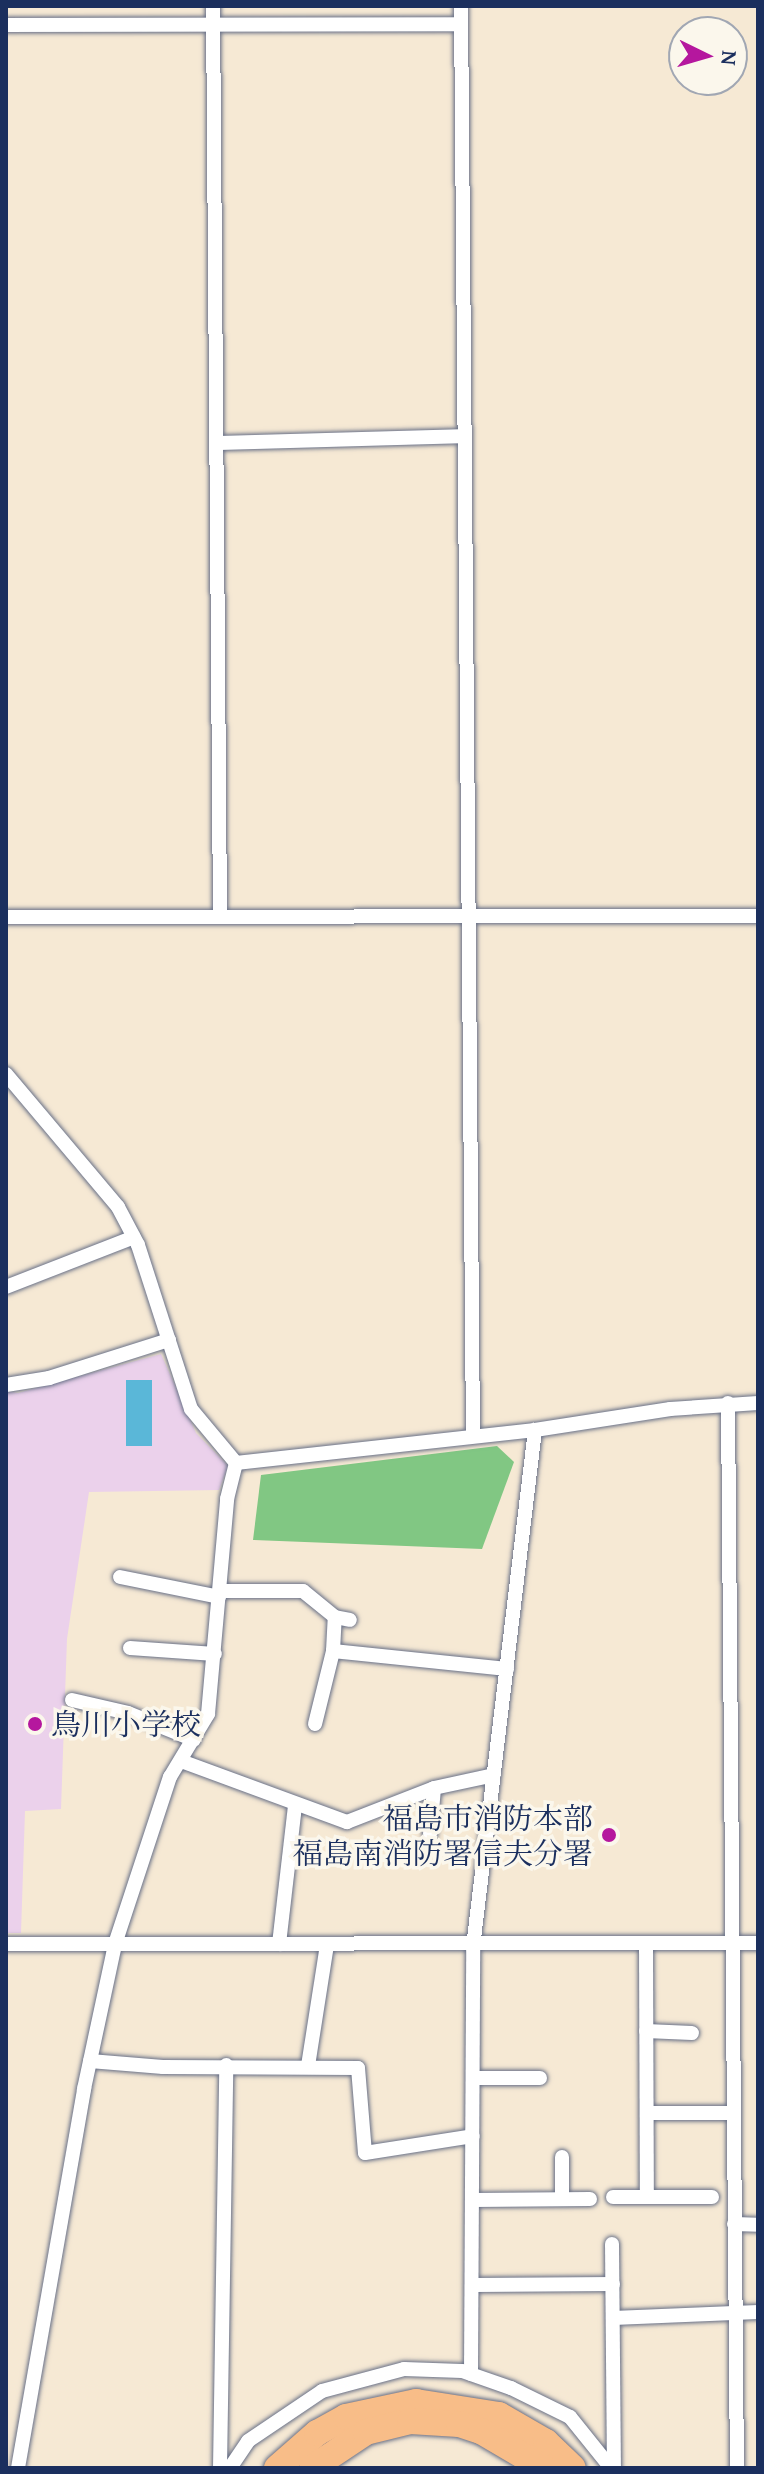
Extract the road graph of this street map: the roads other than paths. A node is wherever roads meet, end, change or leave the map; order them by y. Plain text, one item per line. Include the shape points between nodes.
1 (213, 6) edge
2 (461, 6) edge
3 (214, 24) junction
4 (461, 24) junction
5 (6, 25) edge
6 (462, 436) junction
7 (217, 443) junction
8 (758, 916) edge
9 (6, 917) edge
10 (220, 917) junction
11 (468, 919) junction
12 (6, 1074) edge
13 (134, 1237) junction
14 (6, 1287) edge
15 (169, 1340) junction
16 (6, 1385) edge
17 (728, 1403) junction
18 (758, 1403) edge
19 (535, 1430) junction
20 (473, 1435) junction
21 (236, 1463) junction
22 (120, 1577) dead end
23 (220, 1594) junction
24 (130, 1648) dead end
25 (333, 1651) junction
26 (215, 1654) junction
27 (507, 1669) junction
28 (72, 1700) dead end
29 (315, 1724) dead end
30 (194, 1740) junction
31 (181, 1761) junction
32 (494, 1775) junction
33 (434, 1788) junction
34 (295, 1806) junction
35 (430, 1834) dead end
36 (732, 1943) junction
37 (758, 1943) edge
38 (6, 1944) edge
39 (115, 1944) junction
40 (279, 1944) junction
41 (327, 1944) junction
42 (646, 1944) junction
43 (473, 1947) junction
44 (646, 2031) junction
45 (692, 2033) dead end
46 (90, 2061) junction
47 (226, 2065) junction
48 (308, 2066) junction
49 (473, 2078) junction
50 (540, 2078) dead end
51 (647, 2113) junction
52 (732, 2113) junction
53 (473, 2136) junction
54 (562, 2157) dead end
55 (613, 2197) dead end
56 (647, 2197) junction
57 (712, 2197) dead end
58 (562, 2199) junction
59 (590, 2199) dead end
60 (473, 2200) junction
61 (734, 2224) junction
62 (758, 2225) edge
63 (612, 2244) dead end
64 (613, 2284) junction
65 (474, 2285) junction
66 (758, 2312) edge
67 (734, 2313) junction
68 (613, 2318) junction
69 (471, 2374) junction
70 (18, 2468) edge
71 (220, 2468) edge
72 (230, 2468) edge
73 (277, 2468) edge
74 (312, 2468) edge
75 (544, 2468) edge
76 (573, 2468) edge
77 (612, 2468) edge
78 (737, 2468) edge

1 - 3 street
2 - 4 street
3 - 4 street
3 - 5 street
3 - 7 street
4 - 6 street
6 - 7 street
6 - 11 street
7 - 10 street
8 - 11 street
9 - 10 street
10 - 11 street
11 - 20 street
12 - 13 street via 101,1185
13 - 14 street
13 - 15 street
15 - 16 street via 49,1378
15 - 21 street via 198,1424
17 - 18 street
17 - 19 street
17 - 36 street
19 - 20 street
19 - 27 street
20 - 21 street
21 - 23 street via 227,1499
22 - 23 street
23 - 25 street via 303,1591 342,1618
23 - 26 street
24 - 26 street
25 - 27 street
25 - 29 street
26 - 30 street via 208,1714
27 - 32 street
28 - 30 street via 128,1713
30 - 31 street
31 - 34 street
31 - 39 street via 170,1777
32 - 33 street
32 - 43 street
33 - 34 street via 347,1822
33 - 35 street
34 - 40 street
36 - 37 street
36 - 42 street
36 - 52 street
38 - 39 street
39 - 40 street
39 - 46 street
40 - 41 street
41 - 43 street
41 - 48 street
42 - 43 street
42 - 44 street
43 - 49 street
44 - 45 street
44 - 51 street
46 - 47 street
46 - 70 street
47 - 48 street
47 - 71 street
48 - 53 street via 361,2070 365,2153
49 - 50 street
49 - 53 street
51 - 52 street
51 - 56 street
52 - 61 street
53 - 60 street
54 - 58 street
55 - 56 street
56 - 57 street
58 - 59 street
58 - 60 street
60 - 65 street
61 - 62 street
61 - 67 street
63 - 64 street
64 - 65 street
64 - 68 street
65 - 69 street
66 - 67 street
67 - 68 street
67 - 78 street
68 - 77 street
69 - 72 street via 404,2369 322,2391 248,2441
69 - 77 street via 570,2417
73 - 76 highway via 317,2433 346,2417 416,2402 499,2415 546,2442
74 - 75 highway via 366,2432 437,2421 506,2441

